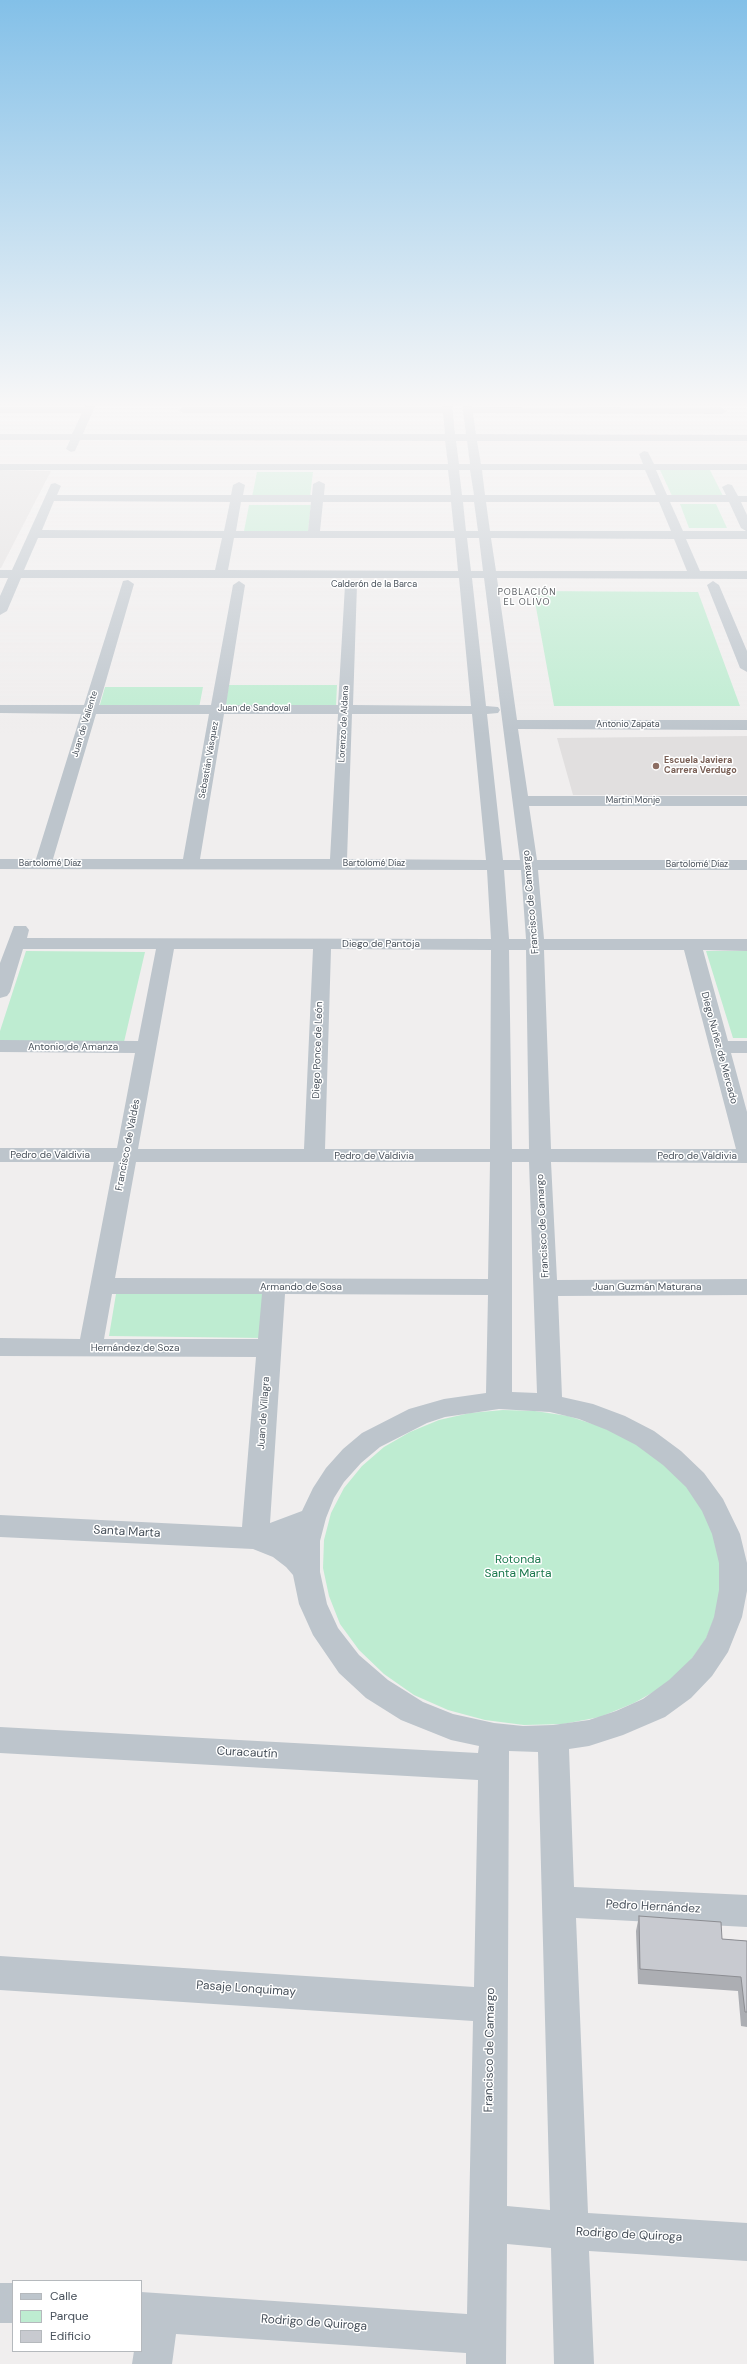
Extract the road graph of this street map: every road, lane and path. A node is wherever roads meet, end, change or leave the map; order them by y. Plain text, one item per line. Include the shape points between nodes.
1 (43, 514) edge
2 (233, 514) edge
3 (316, 514) edge
4 (458, 514) edge
5 (482, 514) edge
6 (668, 514) edge
7 (741, 514) edge
8 (747, 528) edge
9 (34, 534) junction
10 (229, 534) junction
11 (314, 534) junction
12 (460, 534) junction
13 (484, 534) junction
14 (677, 535) junction
15 (747, 535) edge
16 (0, 574) edge
17 (221, 574) junction
18 (695, 575) junction
19 (747, 575) edge
20 (465, 580) junction
21 (491, 580) junction
22 (9, 581) edge
23 (128, 584) junction
24 (239, 585) junction
25 (351, 585) junction
26 (714, 585) junction
27 (747, 585) edge
28 (0, 611) edge
29 (747, 668) edge
30 (0, 709) edge
31 (90, 709) junction
32 (218, 709) junction
33 (345, 710) junction
34 (479, 710) junction
35 (509, 717) junction
36 (747, 725) edge
37 (520, 800) junction
38 (747, 801) edge
39 (0, 864) edge
40 (43, 864) junction
41 (191, 864) junction
42 (338, 864) junction
43 (495, 864) junction
44 (529, 864) junction
45 (747, 865) edge
46 (166, 943) junction
47 (322, 944) junction
48 (500, 944) junction
49 (535, 944) junction
50 (692, 944) junction
51 (747, 945) edge
52 (0, 992) edge
53 (0, 1046) edge
54 (147, 1047) junction
55 (719, 1047) junction
56 (747, 1047) edge
57 (747, 1151) edge
58 (0, 1155) edge
59 (126, 1155) junction
60 (314, 1156) junction
61 (502, 1156) junction
62 (540, 1156) junction
63 (747, 1156) edge
64 (102, 1286) junction
65 (274, 1287) junction
66 (500, 1287) junction
67 (747, 1287) edge
68 (546, 1288) junction
69 (0, 1347) edge
70 (90, 1348) junction
71 (269, 1348) junction
72 (499, 1400) junction
73 (550, 1403) junction
74 (312, 1518) junction
75 (0, 1526) edge
76 (255, 1538) junction
77 (740, 1563) edge
78 (306, 1572) junction
79 (553, 1738) junction
80 (0, 1740) edge
81 (493, 1752) junction
82 (559, 1902) junction
83 (747, 1911) edge
84 (0, 1973) edge
85 (491, 2005) junction
86 (488, 2223) junction
87 (570, 2231) junction
88 (747, 2242) edge
89 (0, 2303) edge
90 (12, 2304) edge
91 (150, 2313) edge
92 (486, 2349) edge
93 (152, 2364) edge
94 (574, 2364) edge

1 - 9 street
2 - 10 street
3 - 11 street
4 - 12 street
5 - 13 street, Francisco de Camargo
6 - 14 street
7 - 8 street
9 - 10 street
9 - 22 street
10 - 11 street
10 - 17 street
11 - 12 street
12 - 13 street
12 - 20 street
13 - 14 street
13 - 21 street, Francisco de Camargo
14 - 15 street
14 - 18 street
16 - 22 street, Calderón de la Barca
17 - 20 street, Calderón de la Barca
17 - 22 street, Calderón de la Barca
18 - 19 street, Calderón de la Barca
18 - 21 street, Calderón de la Barca
20 - 21 street, Calderón de la Barca
20 - 25 street, Calderón de la Barca
20 - 34 street
21 - 26 street, Calderón de la Barca
21 - 35 street, Francisco de Camargo
22 - 23 street, Calderón de la Barca
22 - 28 street
23 - 24 street, Calderón de la Barca
23 - 31 street, Juan de Valiente
24 - 25 street, Calderón de la Barca
24 - 32 street, Sebastián Vásquez
25 - 33 street, Lorenzo de Aldana
26 - 27 street, Calderón de la Barca
26 - 29 street
30 - 31 street, Juan de Sandoval
31 - 32 street, Juan de Sandoval
31 - 40 street, Juan de Valiente
32 - 33 street, Juan de Sandoval
32 - 41 street, Sebastián Vásquez
33 - 34 street, Juan de Sandoval
33 - 42 street, Lorenzo de Aldana
34 - 35 street, Juan de Sandoval
34 - 43 street
35 - 36 street, Antonio Zapata
35 - 37 street, Francisco de Camargo
37 - 38 street, Martin Monje
37 - 44 street, Francisco de Camargo
39 - 40 street, Bartolomé Díaz
40 - 41 street, Bartolomé Díaz
41 - 42 street, Bartolomé Díaz
42 - 43 street, Bartolomé Díaz
43 - 44 street, Bartolomé Díaz
43 - 48 street
44 - 45 street, Bartolomé Díaz
44 - 49 street, Francisco de Camargo
46 - 47 street, Diego de Pantoja
46 - 52 street, Diego de Pantoja via 18,936
46 - 54 street, Francisco de Valdés
47 - 48 street, Diego de Pantoja
47 - 60 street, Diego Ponce de León
48 - 49 street, Diego de Pantoja
48 - 61 street
49 - 50 street, Diego de Pantoja
49 - 62 street, Francisco de Camargo
50 - 51 street, Diego de Pantoja
50 - 55 street, Diego Nuñez de Mercado
53 - 54 street, Antonio de Amanza
54 - 59 street, Francisco de Valdés
55 - 56 street
55 - 57 street, Diego Nuñez de Mercado
58 - 59 street, Pedro de Valdivia
59 - 60 street, Pedro de Valdivia
59 - 64 street, Francisco de Valdés
60 - 61 street, Pedro de Valdivia
61 - 62 street, Pedro de Valdivia
61 - 66 street
62 - 63 street, Pedro de Valdivia
62 - 68 street, Francisco de Camargo
64 - 65 street, Armando de Sosa
64 - 70 street, Francisco de Valdés
65 - 66 street, Armando de Sosa
65 - 71 street, Juan de Villagra
66 - 72 street
67 - 68 street, Juan Guzmán Maturana
68 - 73 street, Francisco de Camargo
69 - 70 street, Hernández de Soza
70 - 71 street, Hernández de Soza
71 - 76 street, Juan de Villagra
72 - 73 street
72 - 74 street via 444,1408 418,1416 371,1440 335,1475 322,1495
73 - 77 street via 584,1411 616,1423 645,1438 672,1458 695,1480 713,1506
74 - 76 street, Santa Marta via 289,1529
74 - 78 street via 306,1541
75 - 76 street, Santa Marta
76 - 78 street, Santa Marta via 283,1549 296,1559
77 - 79 street via 728,1617 718,1643 702,1667 680,1689 654,1708 623,1722 589,1733
78 - 81 street via 313,1604 327,1635 349,1664 377,1689 412,1711 445,1724
79 - 81 street via 523,1739
79 - 82 street
80 - 81 street, Curacautín
81 - 85 street, Francisco de Camargo
82 - 83 street, Pedro Hernández
82 - 87 street
84 - 85 street, Pasaje Lonquimay
85 - 86 street, Francisco de Camargo
86 - 87 street, Rodrigo de Quiroga
86 - 92 street, Francisco de Camargo
87 - 88 street, Rodrigo de Quiroga
87 - 94 street
89 - 90 street
91 - 92 street, Rodrigo de Quiroga
91 - 93 street

